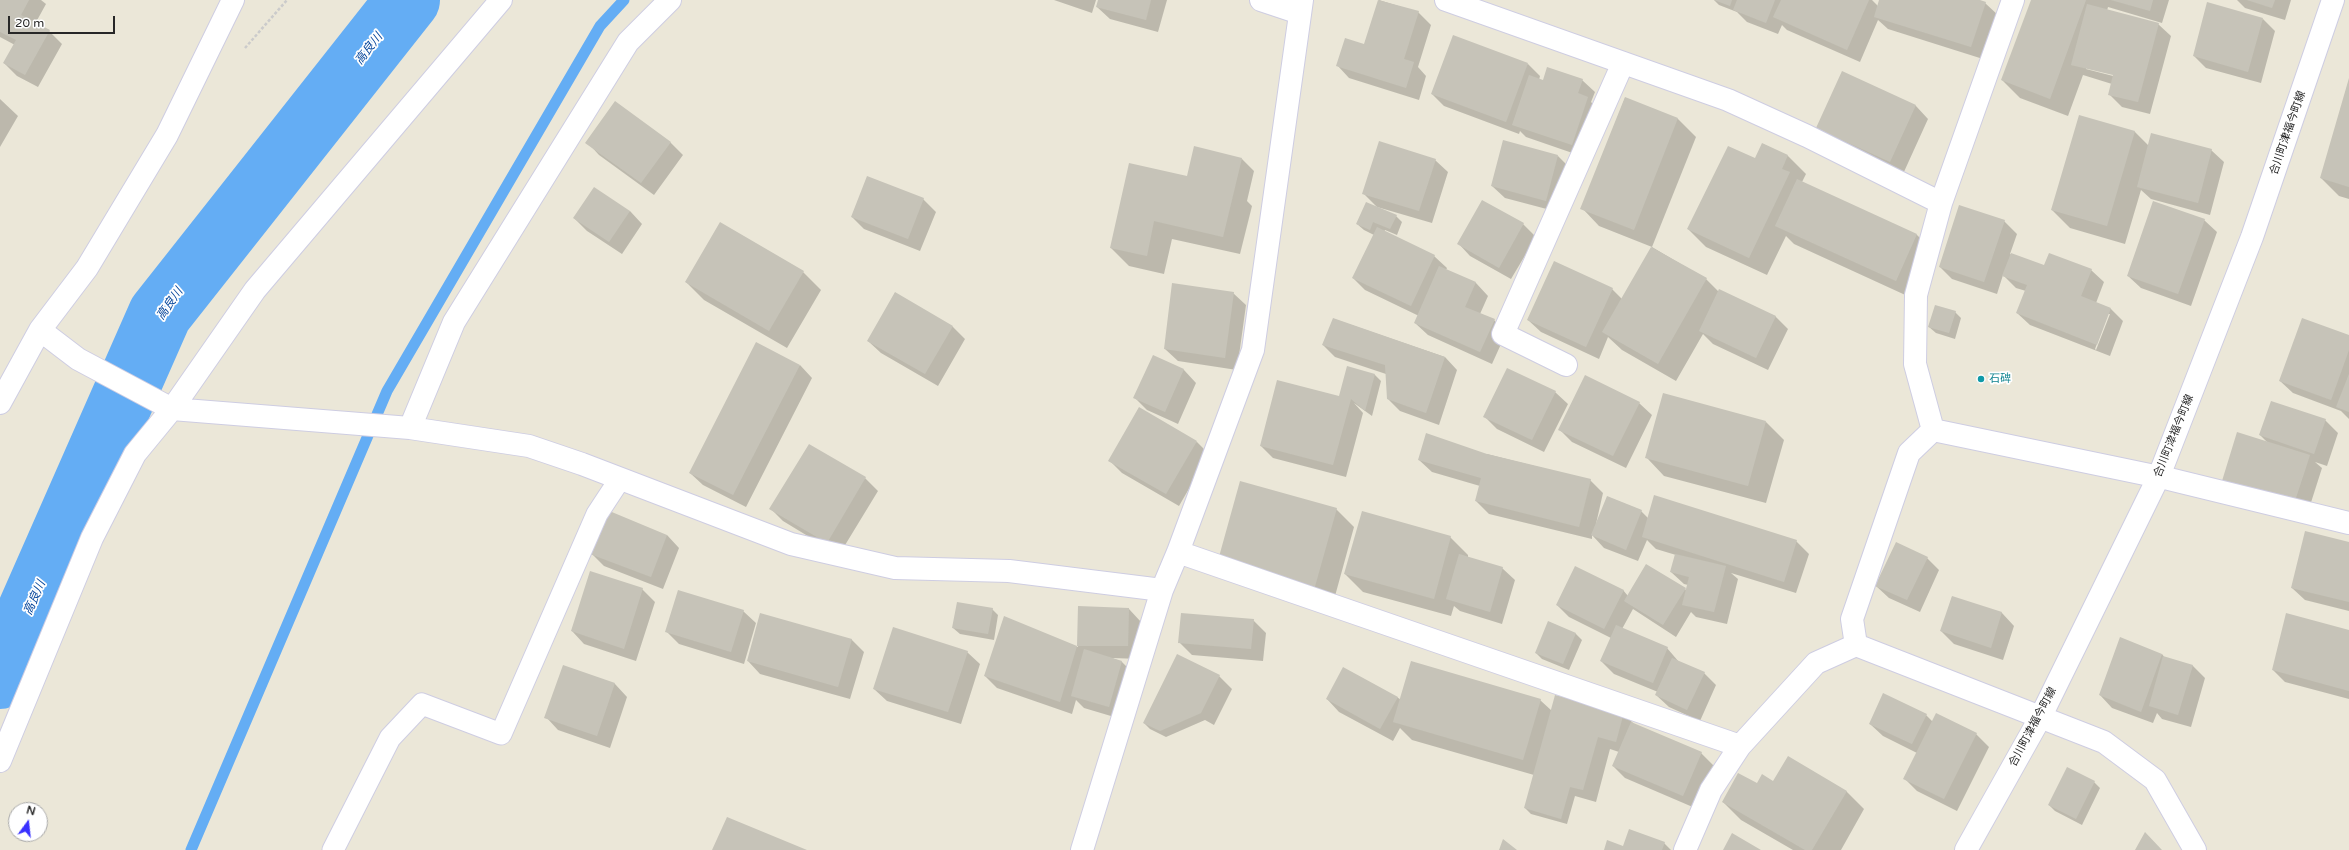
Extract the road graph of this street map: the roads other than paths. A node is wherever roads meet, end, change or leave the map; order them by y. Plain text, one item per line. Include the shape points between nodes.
1 (233, 0) edge
2 (501, 0) edge
3 (670, 0) edge
4 (1260, 0) edge
5 (1446, 0) edge
6 (2013, 0) edge
7 (2333, 0) edge
8 (1301, 7) edge
9 (1624, 63) junction
10 (1940, 203) junction
11 (40, 330) junction
12 (1566, 365) dead end
13 (0, 403) edge
14 (171, 408) junction
15 (410, 428) junction
16 (1933, 430) junction
17 (2159, 476) junction
18 (620, 479) junction
19 (2349, 523) edge
20 (1178, 552) junction
21 (1162, 590) junction
22 (1856, 645) junction
23 (2040, 718) junction
24 (1740, 746) junction
25 (0, 761) edge
26 (333, 850) edge
27 (1082, 850) edge
28 (1685, 850) edge
29 (1966, 850) edge
30 (2195, 850) edge

1 - 11 street via 167,135 87,268
2 - 14 street via 255,290
3 - 15 street via 628,42 454,322
4 - 8 street
5 - 9 street
6 - 10 street
7 - 17 street, 合川町津福今町線 via 2252,237
8 - 20 street via 1252,350
9 - 10 street via 1728,100 1807,136
9 - 12 street via 1503,334
10 - 16 street via 1916,295 1915,364
11 - 13 street
11 - 14 street via 78,360
14 - 15 street
14 - 25 street via 135,454 92,538
15 - 18 street via 529,446
16 - 17 street
16 - 22 street via 1909,452 1852,619
17 - 19 street
17 - 23 street, 合川町津福今町線
18 - 21 street via 791,544 895,568 1009,571
18 - 26 lane via 597,514 501,734 422,704 390,738
20 - 21 street
20 - 24 street
21 - 27 street
22 - 23 street
22 - 24 street via 1816,663
23 - 29 street, 合川町津福今町線
23 - 30 street via 2104,742 2155,780
24 - 28 street via 1711,790

